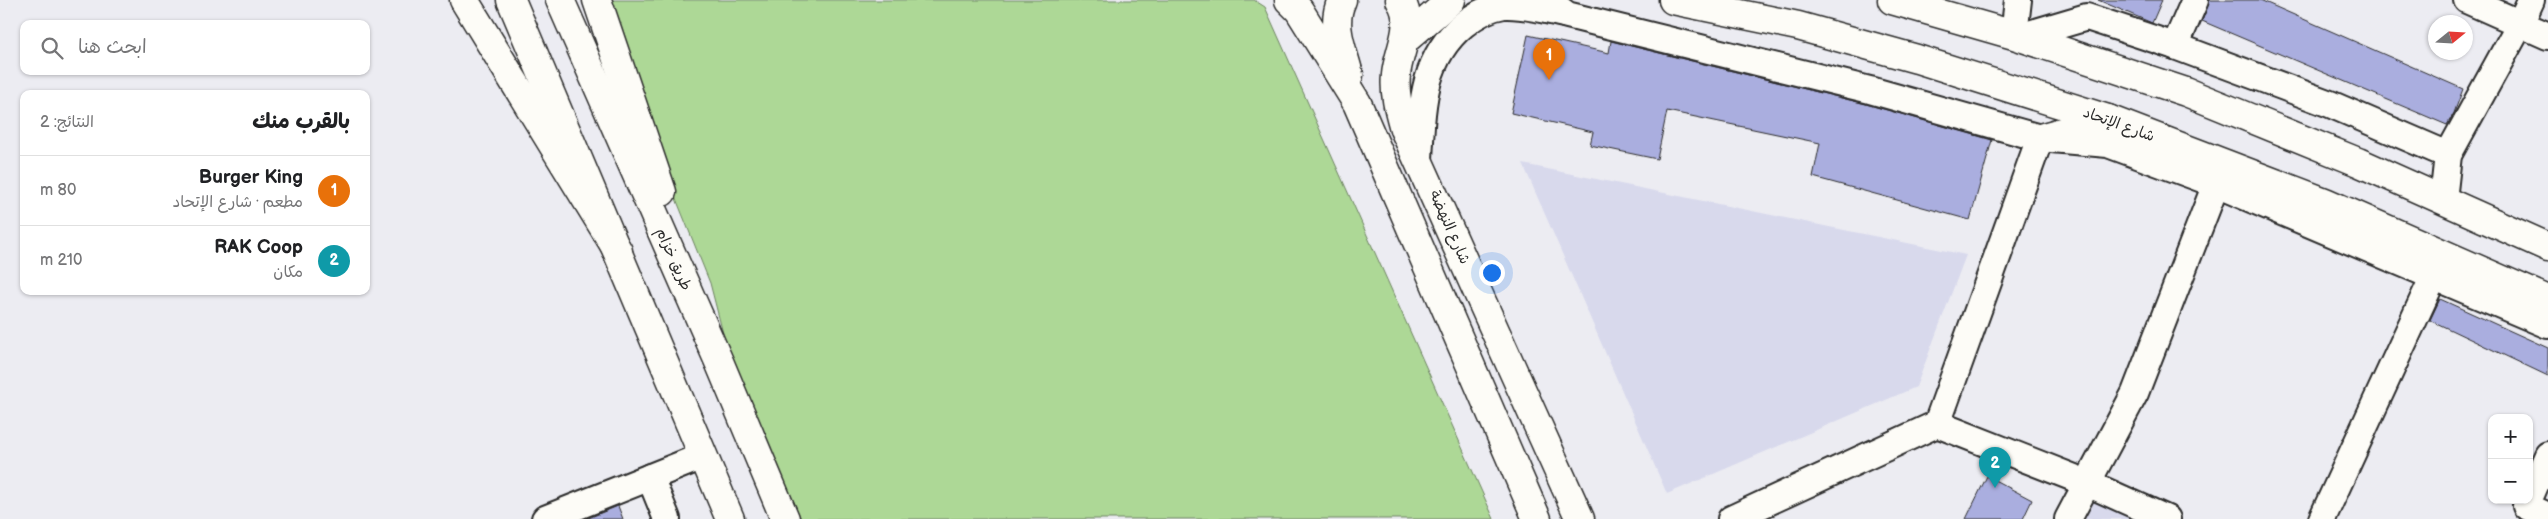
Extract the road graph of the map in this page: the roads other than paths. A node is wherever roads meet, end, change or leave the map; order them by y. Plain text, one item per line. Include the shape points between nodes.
1 (464, 0) edge
2 (511, 0) edge
3 (560, 0) edge
4 (597, 0) edge
5 (1289, 0) edge
6 (1342, 0) edge
7 (1400, 0) edge
8 (1451, 0) edge
9 (1673, 0) edge
10 (1892, 0) edge
11 (2018, 0) edge
12 (2195, 0) edge
13 (2467, 0) edge
14 (2531, 0) edge
15 (1557, 7) edge
16 (2520, 24) junction
17 (2016, 36) junction
18 (2548, 36) edge
19 (1406, 39) junction
20 (2175, 46) junction
21 (1357, 103) junction
22 (2108, 119) junction
23 (2040, 138) junction
24 (2448, 154) junction
25 (1419, 159) junction
26 (2216, 184) junction
27 (2443, 200) junction
28 (2548, 247) edge
29 (618, 250) junction
30 (2434, 276) junction
31 (2548, 300) edge
32 (2548, 325) edge
33 (720, 364) junction
34 (1936, 424) junction
35 (2548, 455) edge
36 (704, 456) junction
37 (650, 477) junction
38 (2086, 483) junction
39 (2531, 508) edge
40 (545, 519) edge
41 (667, 519) edge
42 (730, 519) edge
43 (785, 519) edge
44 (1537, 519) edge
45 (1580, 519) edge
46 (1731, 519) edge
47 (2068, 519) edge
48 (2167, 519) edge
49 (2322, 519) edge

1 - 29 main road
2 - 29 main road
3 - 33 main road, طريق خزام
4 - 33 main road
5 - 21 main road via 1299,10
6 - 21 main road via 1337,9 1336,26
7 - 19 main road via 1406,22
8 - 19 main road
9 - 22 main road, شارع الإتحاد via 1816,31
10 - 17 main road
11 - 17 street
12 - 20 street
13 - 16 street
14 - 16 street
15 - 23 street
15 - 25 street via 1502,6 1474,15 1454,33 1436,58 1427,79 1422,101
16 - 18 street
16 - 24 street
17 - 20 street via 2087,17
17 - 27 main road via 2186,92
19 - 25 main road, شارع النهضة via 1396,74 1395,94 1404,129
20 - 24 street via 2330,104
21 - 44 main road
22 - 23 main road
22 - 31 main road, شارع الإتحاد via 2325,202
23 - 26 street via 2108,144
23 - 34 street
24 - 27 street
25 - 45 main road, شارع النهضة
26 - 30 street
26 - 38 street via 2135,393
27 - 28 main road
29 - 36 main road
30 - 32 street
30 - 49 street
33 - 43 main road, طريق خزام
34 - 38 street
34 - 46 street
35 - 39 street
36 - 37 street
36 - 42 main road
37 - 40 street
37 - 41 street
38 - 47 street
38 - 48 street

